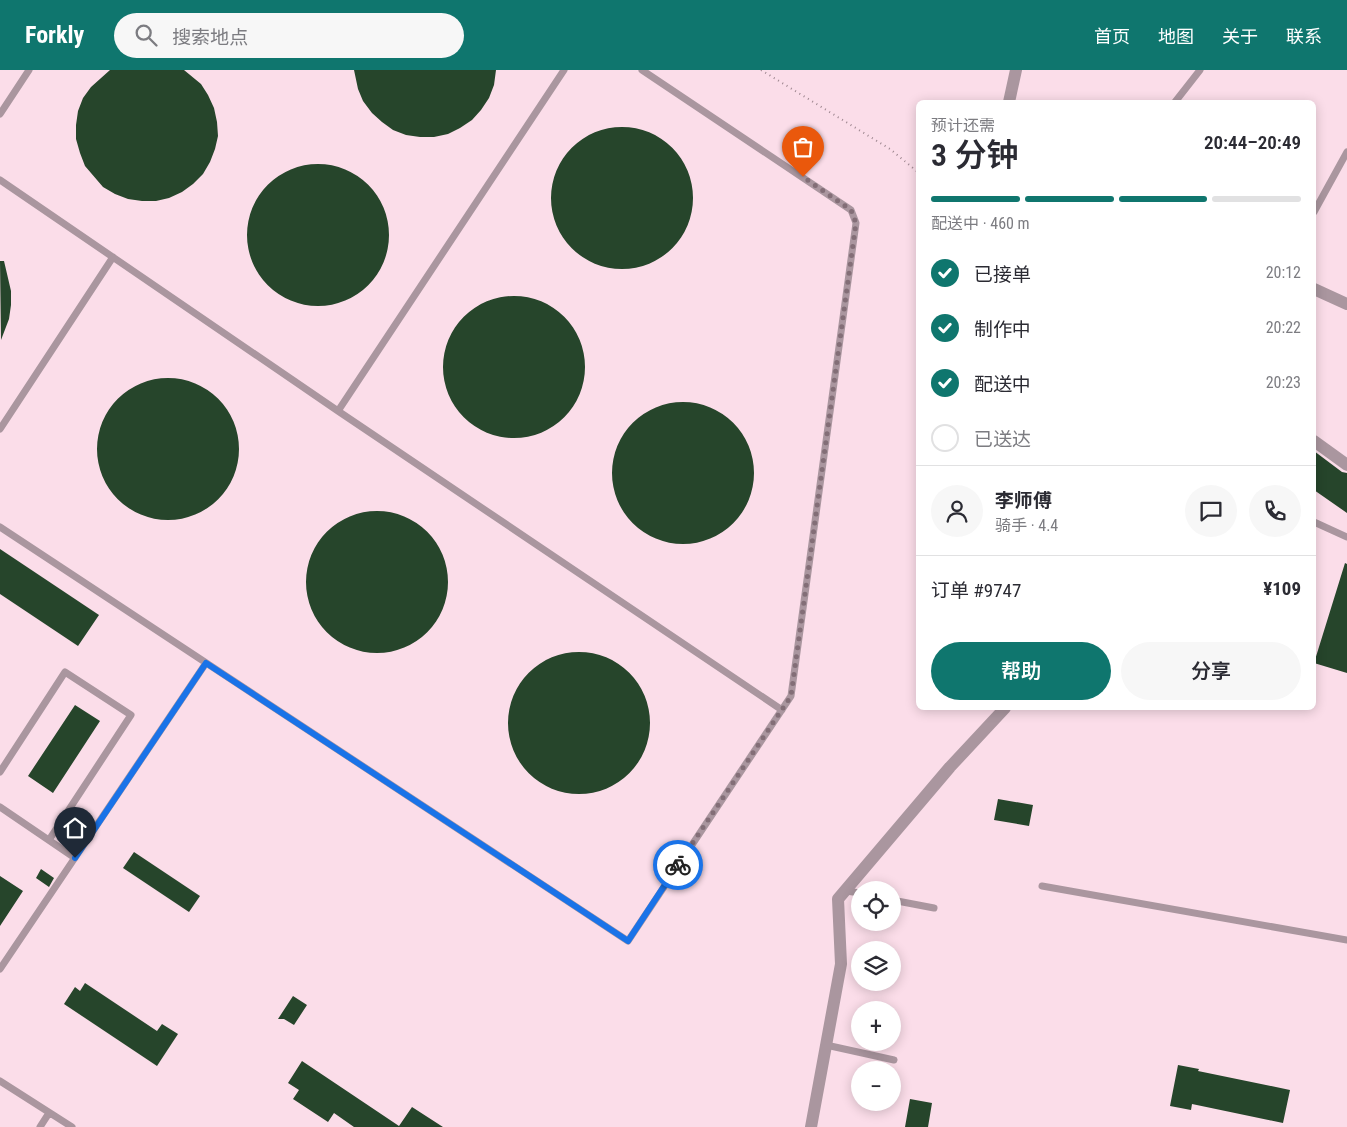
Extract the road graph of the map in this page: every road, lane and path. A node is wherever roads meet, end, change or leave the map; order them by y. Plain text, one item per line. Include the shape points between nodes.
1 (29, 70) edge
2 (564, 70) edge
3 (642, 70) edge
4 (762, 70) edge
5 (1016, 70) edge
6 (1200, 70) edge
7 (1009, 100) edge
8 (1176, 100) edge
9 (0, 114) edge
10 (1347, 152) edge
11 (916, 171) edge
12 (0, 180) edge
13 (1316, 208) edge
14 (113, 257) junction
15 (1316, 290) edge
16 (1347, 304) edge
17 (338, 411) junction
18 (0, 429) edge
19 (1316, 442) edge
20 (1347, 465) edge
21 (1316, 523) edge
22 (0, 527) edge
23 (1347, 537) edge
24 (206, 663) junction
25 (782, 710) junction
26 (1003, 710) edge
27 (0, 772) edge
28 (0, 808) edge
29 (49, 840) junction
30 (75, 858) junction
31 (1042, 886) dead end
32 (846, 891) junction
33 (851, 892) edge
34 (901, 902) edge
35 (934, 908) dead end
36 (1347, 940) edge
37 (0, 970) edge
38 (826, 1045) junction
39 (894, 1060) dead end
40 (0, 1081) edge
41 (49, 1113) junction
42 (40, 1127) edge
43 (72, 1127) edge
44 (811, 1127) edge

1 - 9 lane
2 - 17 lane
3 - 25 lane via 851,210 856,223 791,696
4 - 11 path via 890,149
5 - 7 street
6 - 8 lane
10 - 13 lane
12 - 14 lane
14 - 17 lane
14 - 18 lane
15 - 16 street
17 - 25 lane
19 - 20 street
21 - 23 lane
22 - 24 lane
24 - 25 lane via 628,941
24 - 30 lane
26 - 32 street via 950,767
27 - 29 lane via 65,672 131,715
28 - 29 lane
29 - 30 lane
30 - 37 lane
31 - 36 lane
32 - 33 lane
32 - 38 street via 838,898 842,964
34 - 35 lane
38 - 39 lane
38 - 44 street
40 - 41 lane
41 - 42 lane
41 - 43 lane

